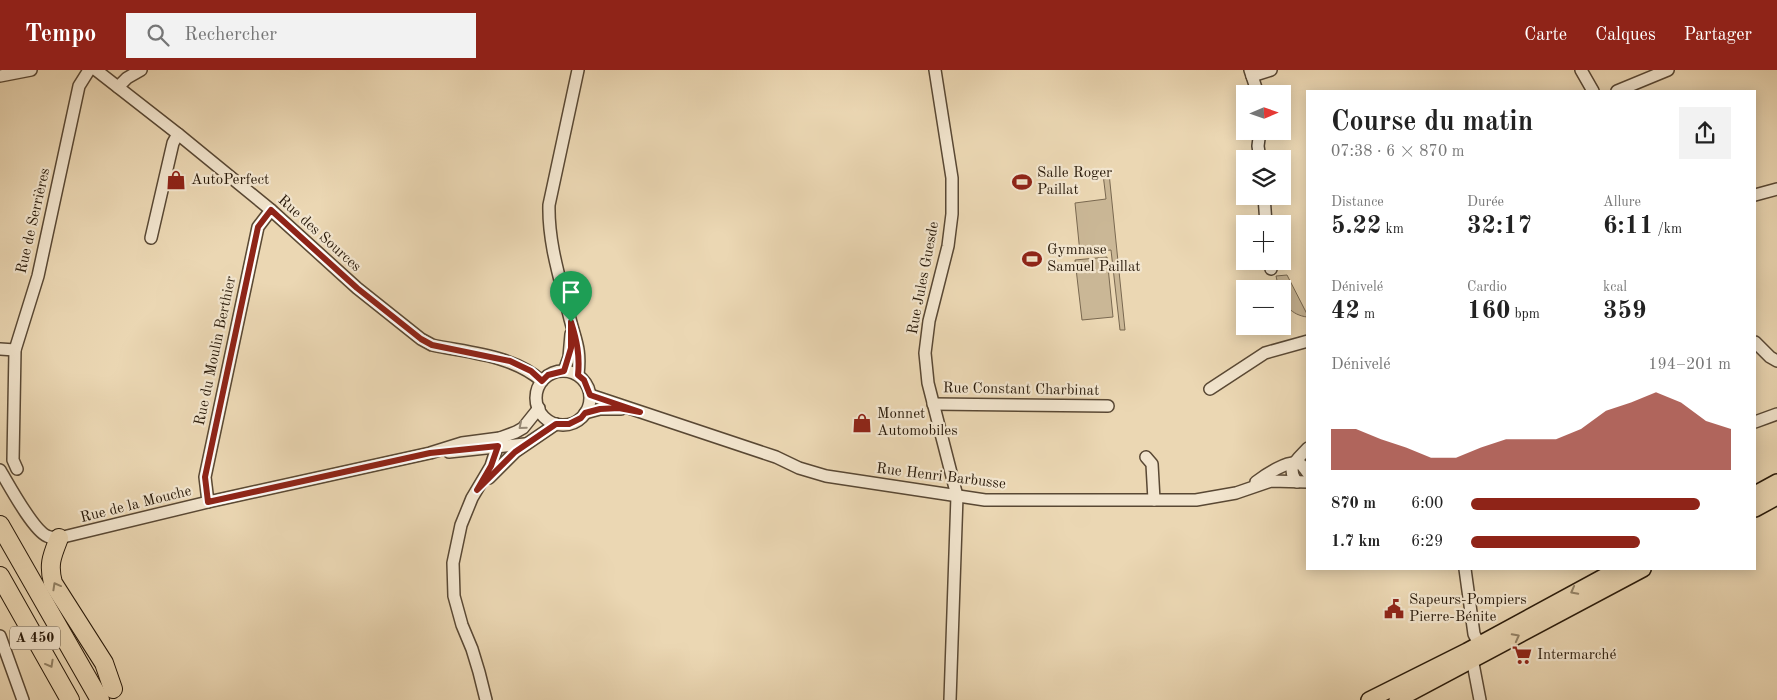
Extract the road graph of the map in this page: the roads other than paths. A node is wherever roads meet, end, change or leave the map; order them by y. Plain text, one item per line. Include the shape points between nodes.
1 (31, 70) edge
2 (88, 70) edge
3 (96, 70) edge
4 (141, 70) edge
5 (578, 70) edge
6 (935, 70) edge
7 (1271, 70) edge
8 (1581, 70) edge
9 (1668, 70) edge
10 (1251, 73) edge
11 (0, 76) edge
12 (1255, 85) edge
13 (118, 87) junction
14 (1592, 90) edge
15 (1619, 90) edge
16 (178, 134) junction
17 (1777, 189) edge
18 (1756, 195) edge
19 (271, 210) junction
20 (151, 238) dead end
21 (571, 322) junction
22 (1306, 342) edge
23 (1756, 343) edge
24 (0, 349) edge
25 (15, 350) junction
26 (1777, 361) edge
27 (564, 371) junction
28 (578, 375) junction
29 (542, 381) junction
30 (1210, 389) dead end
31 (590, 395) junction
32 (933, 404) junction
33 (1108, 406) dead end
34 (539, 408) junction
35 (640, 412) junction
36 (585, 413) junction
37 (1777, 414) edge
38 (1756, 422) edge
39 (556, 424) junction
40 (499, 442) junction
41 (526, 444) junction
42 (1306, 450) edge
43 (1146, 457) dead end
44 (1295, 462) junction
45 (17, 468) dead end
46 (0, 470) edge
47 (1306, 470) edge
48 (1302, 482) edge
49 (1777, 482) edge
50 (1247, 489) junction
51 (477, 490) junction
52 (1756, 493) edge
53 (957, 496) junction
54 (1777, 497) edge
55 (1154, 500) junction
56 (208, 502) junction
57 (1756, 508) edge
58 (0, 525) edge
59 (59, 538) junction
60 (1465, 570) edge
61 (1616, 570) edge
62 (1641, 570) edge
63 (0, 576) edge
64 (0, 636) edge
65 (1474, 651) junction
66 (111, 696) edge
67 (23, 700) edge
68 (70, 700) edge
69 (486, 700) edge
70 (950, 700) edge
71 (1369, 700) edge
72 (1397, 700) edge
73 (1480, 700) edge

1 - 11 street
2 - 25 street, Rue de Serrières via 79,86 38,276
3 - 13 street, Rue des Sources
4 - 13 street
5 - 21 street via 549,205 552,239
6 - 32 street, Rue Jules Guesde via 952,178 952,214 925,353
7 - 10 street
8 - 14 street
9 - 15 street
10 - 12 street
13 - 16 street, Rue des Sources
16 - 19 street, Rue des Sources
16 - 20 street via 173,143
17 - 18 street
19 - 29 street, Rue des Sources via 357,288 421,339 432,345 510,361 531,371
19 - 56 street, Rue du Moulin Berthier via 258,227 205,477
21 - 27 street via 571,348
21 - 28 street via 578,344
22 - 30 street via 1265,353
23 - 26 street
24 - 25 street
25 - 45 street, Rue de Serrières via 13,460
27 - 28 street
27 - 29 street via 548,375
28 - 31 street via 584,380
29 - 34 street via 537,394
31 - 35 street, Rue Henri Barbusse
31 - 36 street
32 - 33 street, Rue Constant Charbinat
32 - 53 street, Rue Jules Guesde
34 - 39 street
34 -> 40 street, Rue de la Mouche via 523,428
35 - 36 street, Rue Henri Barbusse via 619,408
35 - 53 street, Rue Henri Barbusse via 826,476
36 - 39 street via 575,422
37 - 38 street
39 - 41 street
40 - 41 street, Rue de la Mouche
40 - 51 street via 491,466
40 - 56 street, Rue de la Mouche via 462,443 430,453
41 - 51 street
42 - 44 street
43 - 55 street via 1152,464
44 - 47 street
44 - 48 street via 1292,476
44 - 50 street, Rue Henri Barbusse via 1263,477
46 - 59 street via 41,532 48,537
48 - 50 street, Rue Henri Barbusse via 1271,481
49 - 52 main road
50 - 55 street, Rue Henri Barbusse via 1210,498
51 - 69 street via 457,541 453,563 454,596
53 - 55 street, Rue Henri Barbusse via 985,500
53 - 70 street, Rue Jules Guesde
54 - 57 main road
56 - 59 street, Rue de la Mouche
58 - 66 highway, A 450 via 42,598
66 -> 59 highway via 104,663 54,583 50,570
60 - 65 street
61 -> 65 main road
65 -> 62 main road
63 -> 68 highway, A 450
64 - 67 street
65 - 71 main road
65 - 72 main road
65 - 73 street

